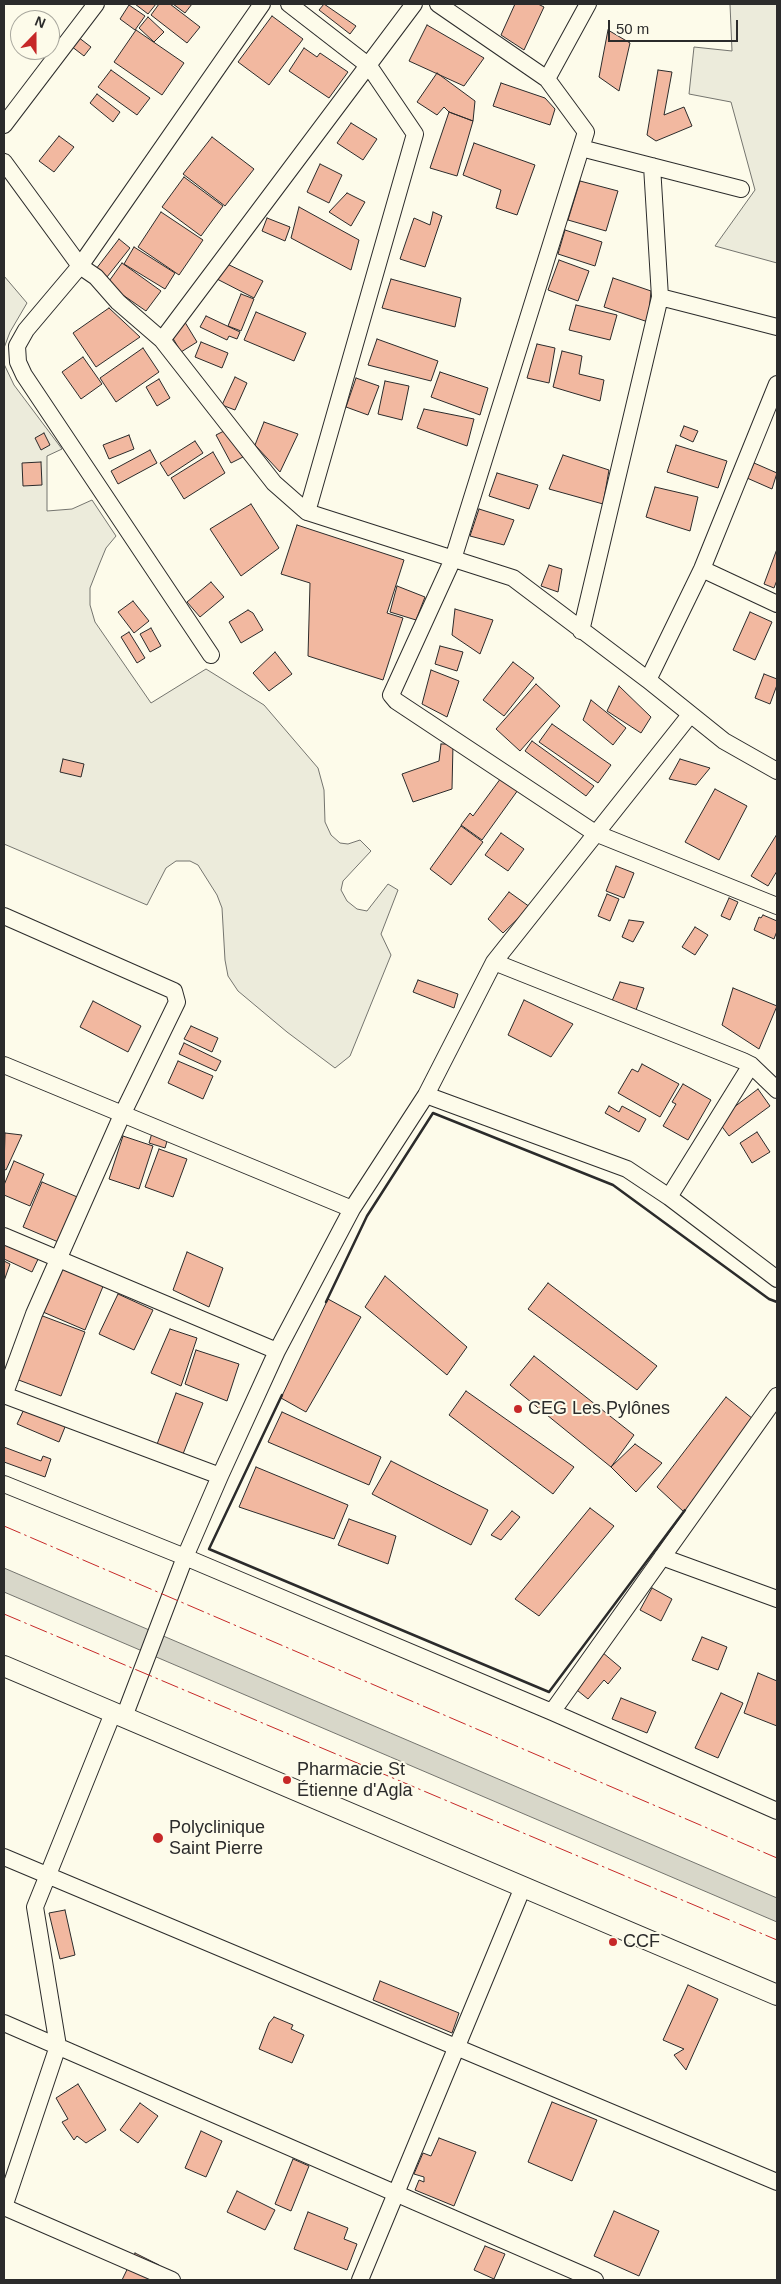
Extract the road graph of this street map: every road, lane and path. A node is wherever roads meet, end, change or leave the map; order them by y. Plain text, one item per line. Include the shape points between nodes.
1 (96, 4) edge
2 (262, 4) edge
3 (289, 4) edge
4 (414, 4) edge
5 (438, 4) edge
6 (588, 4) edge
7 (369, 66) junction
8 (547, 79) junction
9 (4, 125) edge
10 (582, 148) junction
11 (4, 162) edge
12 (652, 166) junction
13 (741, 189) dead end
14 (80, 266) junction
15 (660, 297) junction
16 (777, 327) edge
17 (162, 340) junction
18 (777, 384) edge
19 (307, 512) junction
20 (453, 559) junction
21 (702, 569) junction
22 (777, 604) edge
23 (581, 631) junction
24 (211, 655) dead end
25 (648, 680) junction
26 (690, 715) junction
27 (777, 771) edge
28 (595, 833) junction
29 (777, 906) edge
30 (4, 916) edge
31 (494, 962) junction
32 (4, 1065) edge
33 (751, 1065) junction
34 (777, 1090) edge
35 (426, 1095) junction
36 (122, 1115) junction
37 (669, 1196) junction
38 (352, 1209) junction
39 (4, 1236) edge
40 (59, 1260) junction
41 (777, 1279) edge
42 (277, 1351) junction
43 (4, 1395) edge
44 (777, 1396) edge
45 (220, 1476) junction
46 (4, 1484) edge
47 (185, 1557) junction
48 (662, 1558) junction
49 (777, 1599) edge
50 (4, 1666) edge
51 (552, 1712) junction
52 (118, 1715) junction
53 (777, 1811) edge
54 (4, 1857) edge
55 (46, 1875) junction
56 (523, 1887) junction
57 (777, 1995) edge
58 (4, 2023) edge
59 (58, 2046) junction
60 (457, 2048) junction
61 (777, 2182) edge
62 (396, 2194) junction
63 (4, 2207) edge
64 (172, 2280) edge
65 (360, 2280) edge
66 (595, 2280) edge

1 - 9 street
2 - 14 street
3 - 7 street
4 - 7 street
5 - 8 street
6 - 8 street
7 - 17 street
7 - 19 street via 415,134
8 - 10 street via 586,132
10 - 12 street
10 - 20 street
11 - 14 street
12 - 13 street
12 - 15 street
14 - 17 street via 96,277 118,302
14 - 24 street via 26,330 17,346 18,362
15 - 16 street
15 - 23 street
17 - 19 street via 274,483
18 - 21 street
19 - 20 street
20 - 23 street via 513,578
20 - 28 street via 391,695
21 - 22 street
21 - 25 street
23 - 25 street
25 - 26 street
26 - 27 street via 724,741
26 - 28 street
28 - 29 street
28 - 31 street
30 - 36 street via 174,991 177,1002
31 - 33 street
31 - 35 street
32 - 36 street
33 - 34 street
33 - 37 street
35 - 37 street via 626,1169
35 - 38 street
36 - 38 street
36 - 40 street
37 - 41 street
38 - 42 street
39 - 40 street
40 - 42 street
40 - 43 street via 34,1314
42 - 45 street
43 - 45 street
44 - 48 street
45 - 47 street
46 - 47 street
47 - 51 street
47 - 52 street via 148,1654
48 - 49 street
48 - 51 street
50 - 52 street
51 - 53 street
52 - 55 street
52 - 56 street
54 - 55 street
55 - 59 street via 35,1907
55 - 60 street
56 - 57 street
56 - 60 street
58 - 59 street
59 - 62 street
59 - 63 street
60 - 61 street
60 - 62 street
62 - 65 street
62 - 66 street
63 - 64 street

